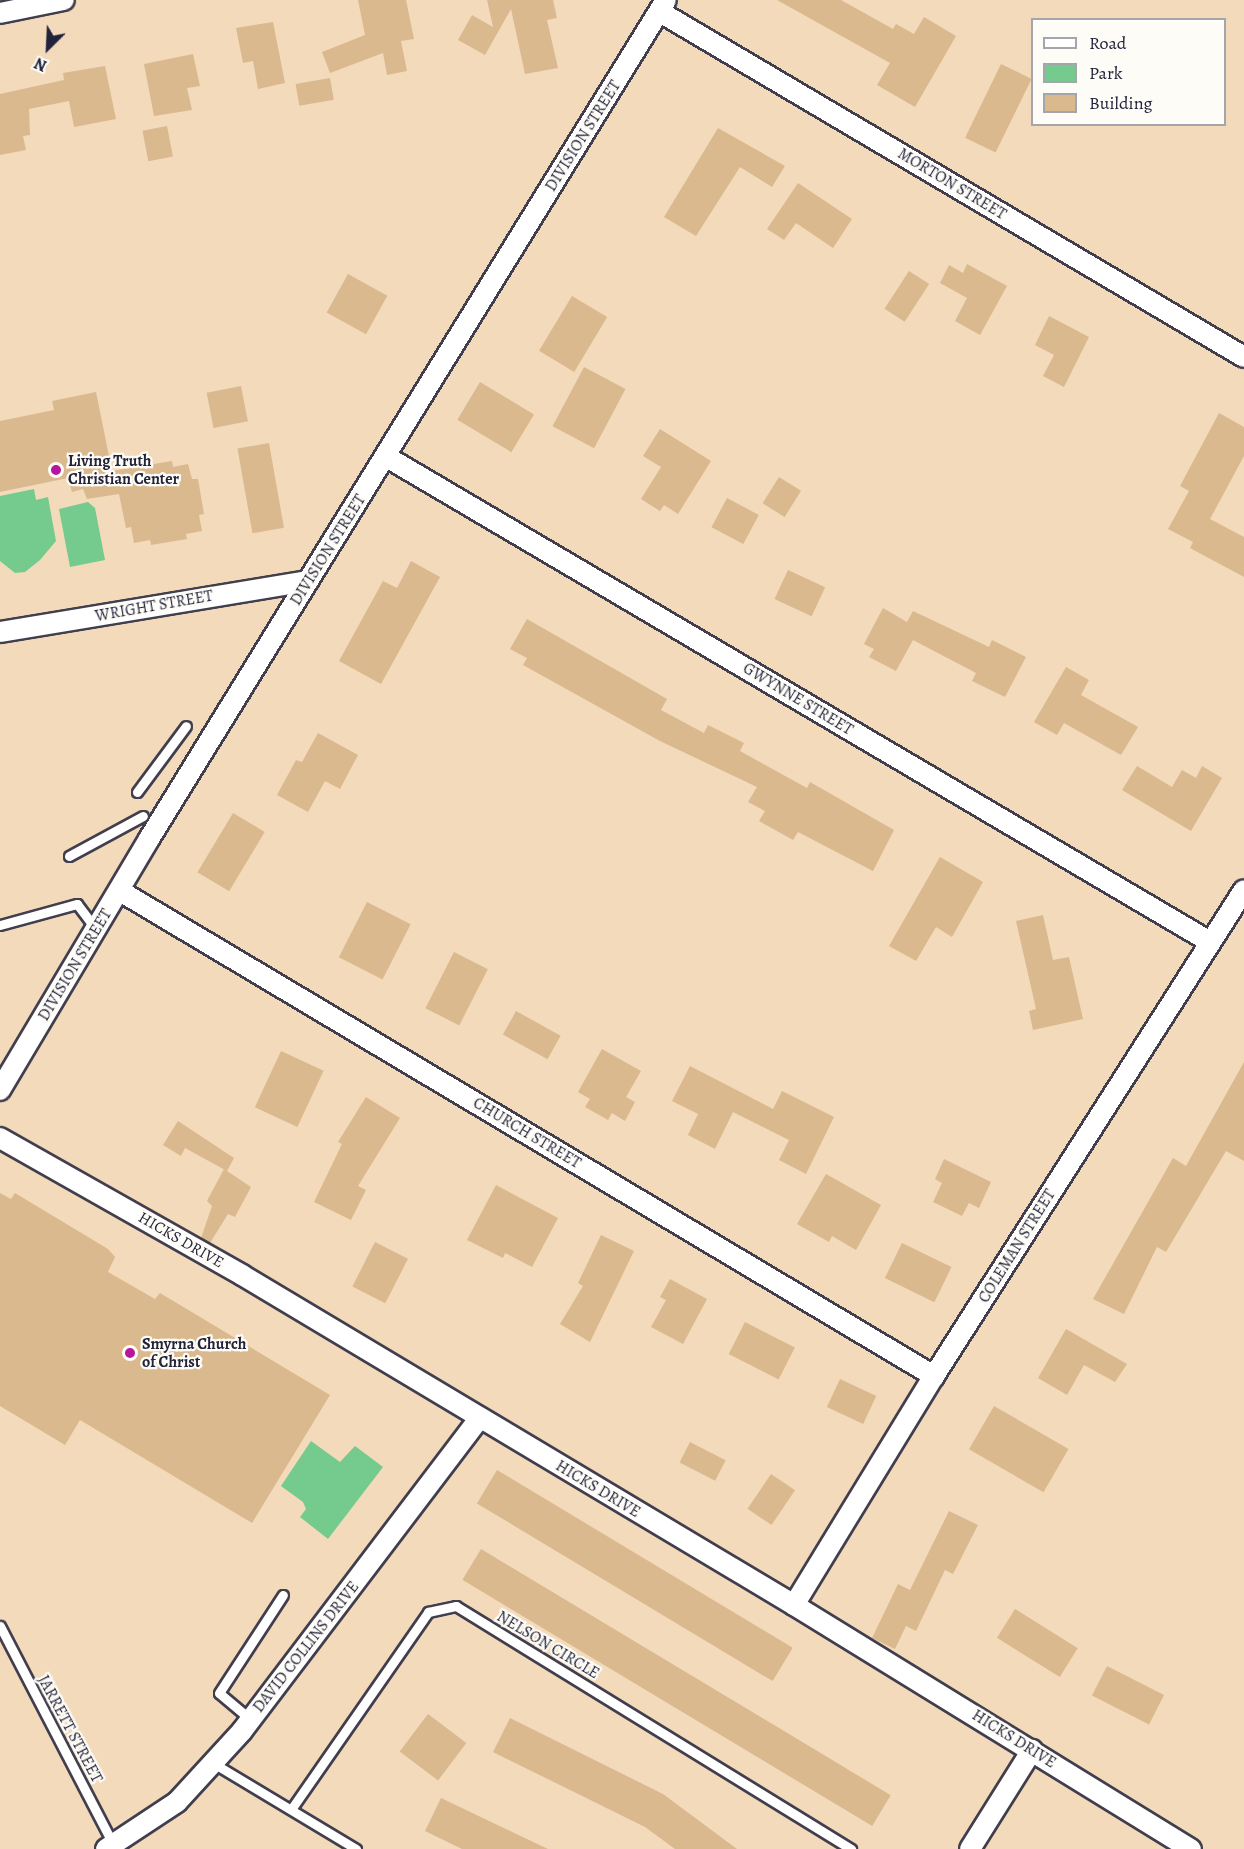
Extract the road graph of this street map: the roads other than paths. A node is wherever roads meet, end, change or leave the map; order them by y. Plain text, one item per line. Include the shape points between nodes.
1 (64, 0) edge
2 (663, 6) edge
3 (0, 13) edge
4 (1244, 357) edge
5 (386, 456) junction
6 (308, 581) junction
7 (0, 632) edge
8 (186, 726) dead end
9 (137, 792) dead end
10 (143, 816) dead end
11 (69, 856) dead end
12 (1244, 890) edge
13 (120, 891) junction
14 (0, 925) edge
15 (97, 929) junction
16 (1210, 942) junction
17 (0, 1090) edge
18 (0, 1138) edge
19 (934, 1376) junction
20 (480, 1418) junction
21 (283, 1595) dead end
22 (794, 1605) junction
23 (0, 1626) edge
24 (250, 1719) junction
25 (1032, 1750) junction
26 (213, 1763) junction
27 (292, 1808) junction
28 (110, 1847) edge
29 (356, 1849) edge
30 (851, 1849) edge
31 (970, 1849) edge
32 (1191, 1849) edge

1 - 3 street
2 - 4 street, MORTON STREET
2 - 5 street, DIVISION STREET
5 - 6 street, DIVISION STREET
5 - 16 street, GWYNNE STREET
6 - 7 street, WRIGHT STREET
6 - 13 street, DIVISION STREET
8 - 9 lane
10 - 11 lane
12 - 16 street, COLEMAN STREET
13 - 15 street, DIVISION STREET
13 - 19 street, CHURCH STREET
14 - 15 lane via 77,904
15 - 17 street, DIVISION STREET
16 - 19 street, COLEMAN STREET
18 - 20 street, HICKS DRIVE via 242,1275
19 - 22 street, COLEMAN STREET
20 - 22 street, HICKS DRIVE
20 - 24 street, DAVID COLLINS DRIVE
21 - 24 lane via 219,1693
22 - 25 street, HICKS DRIVE
23 - 28 lane, JARRETT STREET
24 - 26 street, DAVID COLLINS DRIVE
25 - 31 street
25 - 32 street, HICKS DRIVE
26 - 27 lane
26 - 28 street, DAVID COLLINS DRIVE via 177,1802
27 - 29 lane
27 - 30 lane, NELSON CIRCLE via 428,1612 456,1606

